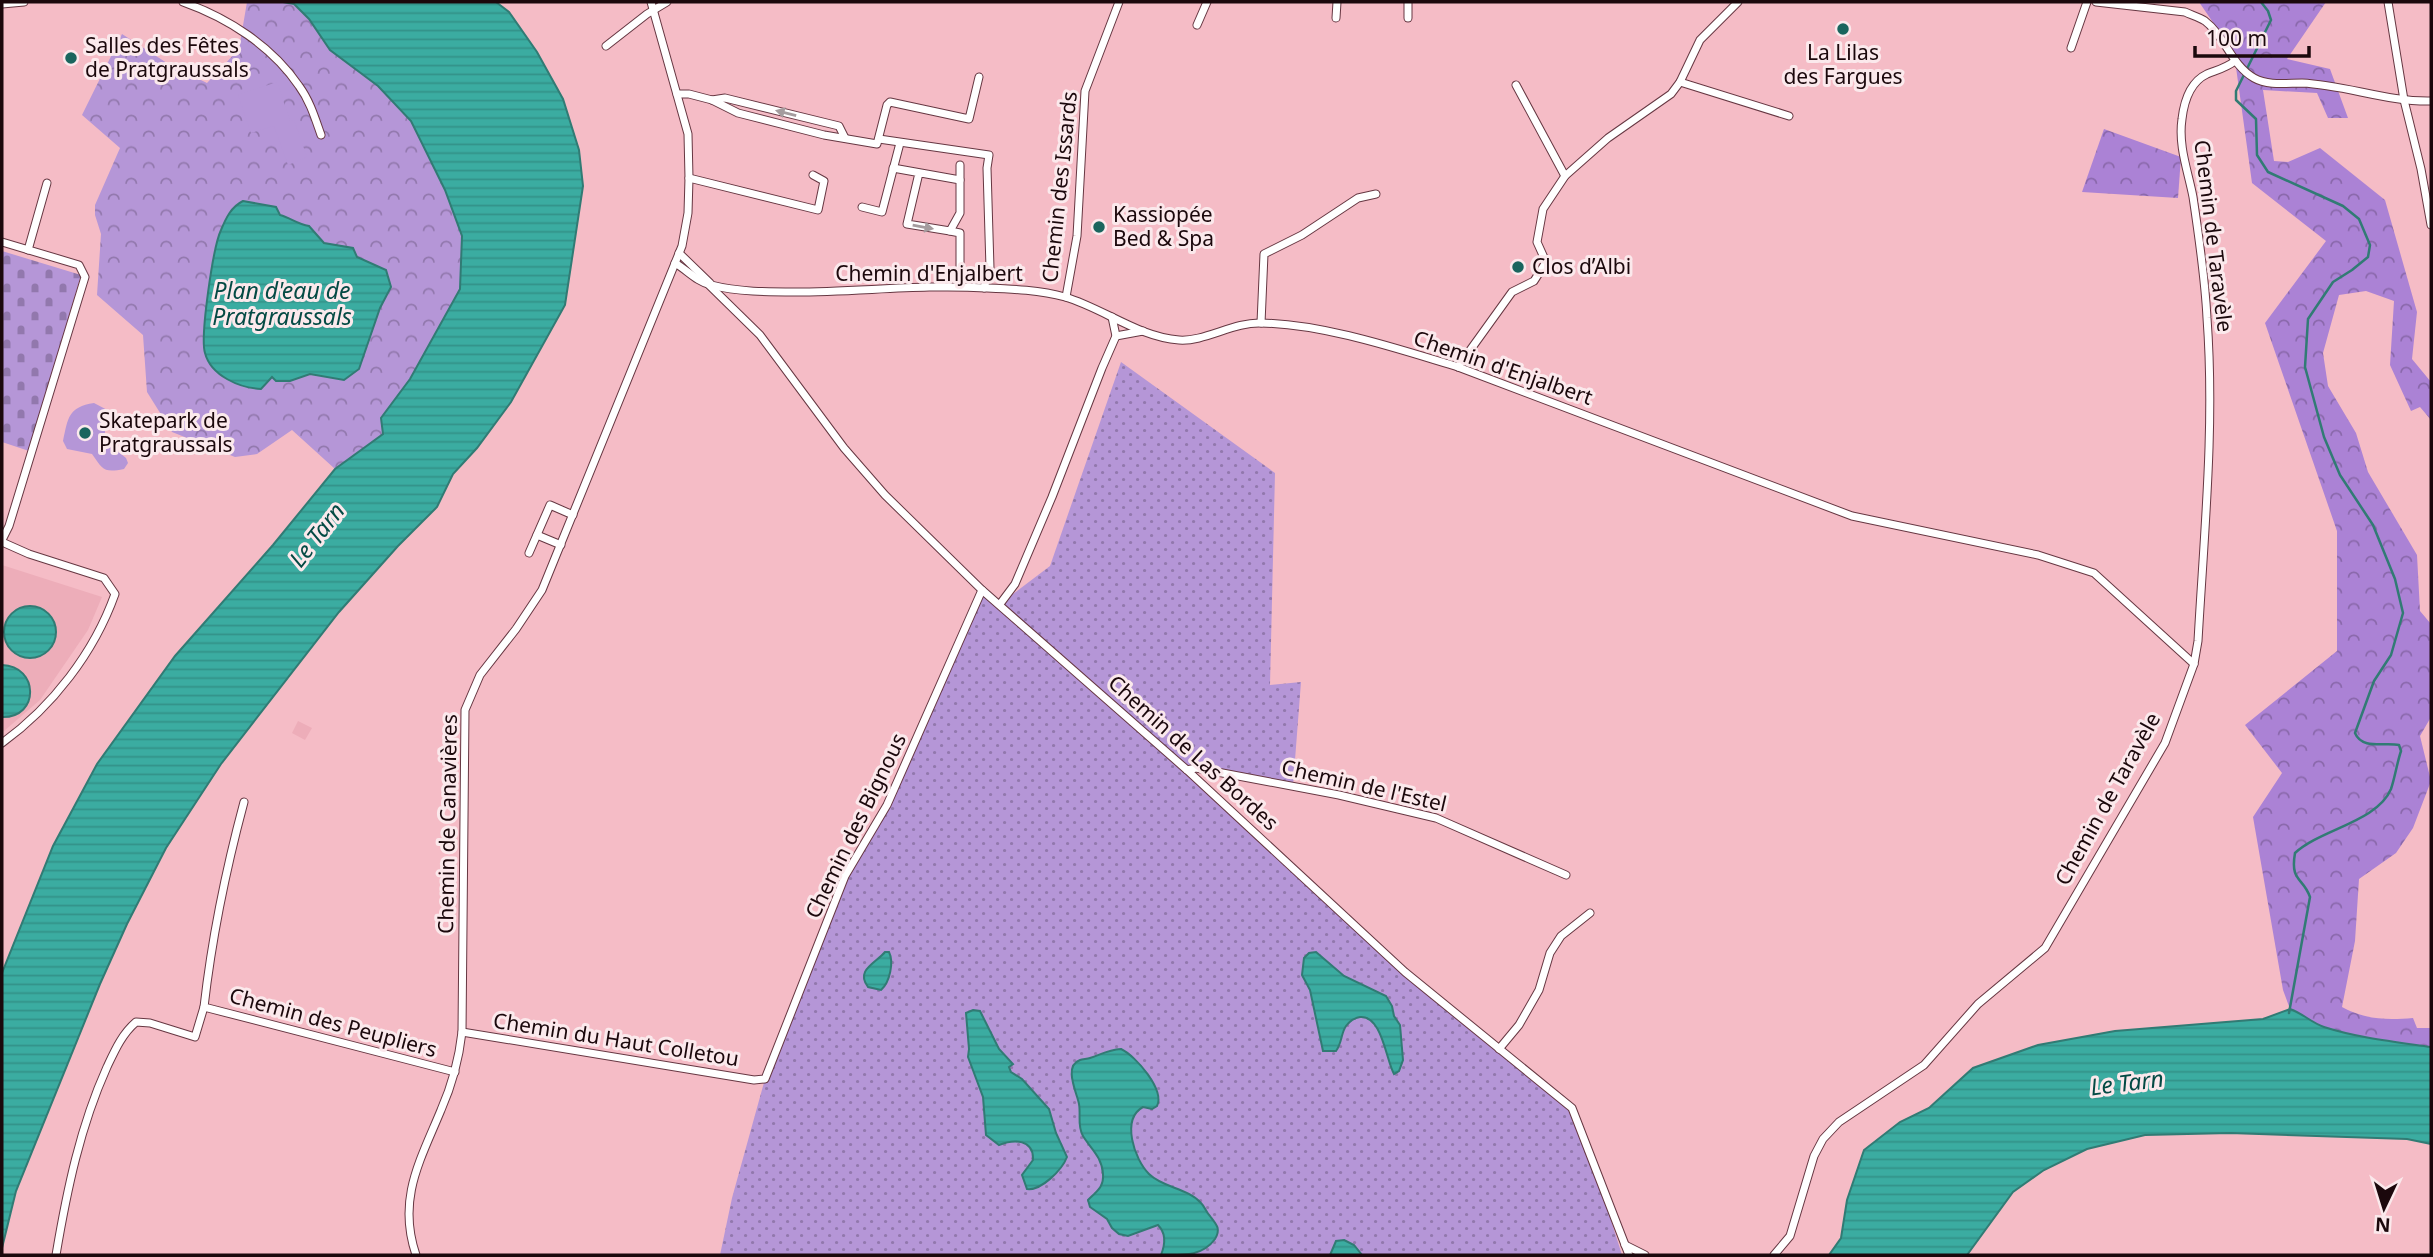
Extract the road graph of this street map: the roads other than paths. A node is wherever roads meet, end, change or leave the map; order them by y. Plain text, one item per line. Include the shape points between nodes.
1 (24, 2) edge
2 (183, 2) edge
3 (667, 2) edge
4 (1119, 2) edge
5 (1208, 2) edge
6 (1337, 2) edge
7 (1408, 2) edge
8 (1738, 2) edge
9 (2087, 2) edge
10 (2096, 2) edge
11 (2388, 2) edge
12 (2, 4) edge
13 (652, 6) edge
14 (1336, 18) dead end
15 (1408, 18) dead end
16 (1197, 25) dead end
17 (606, 46) dead end
18 (2071, 48) dead end
19 (2237, 63) junction
20 (979, 77) dead end
21 (1679, 82) junction
22 (1516, 85) dead end
23 (677, 94) junction
24 (712, 100) junction
25 (2404, 100) junction
26 (2431, 101) edge
27 (740, 102) junction
28 (738, 113) junction
29 (1789, 116) dead end
30 (321, 135) dead end
31 (845, 138) junction
32 (879, 139) junction
33 (900, 143) junction
34 (960, 165) dead end
35 (893, 168) junction
36 (919, 173) junction
37 (813, 174) dead end
38 (1565, 176) junction
39 (689, 178) junction
40 (960, 180) junction
41 (47, 183) dead end
42 (1376, 194) dead end
43 (862, 207) dead end
44 (2431, 225) edge
45 (950, 231) junction
46 (2, 243) edge
47 (28, 250) junction
48 (679, 253) junction
49 (675, 263) junction
50 (960, 270) dead end
51 (711, 285) junction
52 (984, 288) junction
53 (1066, 297) junction
54 (1112, 317) junction
55 (1261, 323) junction
56 (1145, 331) junction
57 (1116, 337) junction
58 (1458, 367) junction
59 (573, 516) junction
60 (537, 535) junction
61 (2, 541) edge
62 (561, 545) junction
63 (529, 553) dead end
64 (982, 590) junction
65 (1000, 604) junction
66 (2194, 664) junction
67 (2, 743) edge
68 (1187, 770) junction
69 (244, 802) dead end
70 (1566, 875) dead end
71 (1590, 913) dead end
72 (204, 1007) junction
73 (461, 1032) junction
74 (1499, 1049) junction
75 (454, 1072) junction
76 (765, 1079) joint
77 (1625, 1245) junction
78 (56, 1255) edge
79 (416, 1255) edge
80 (1629, 1255) edge
81 (1645, 1255) edge
82 (1774, 1255) edge

1 - 12 street
2 - 30 street via 246,33 280,63 310,104
3 - 13 street
4 - 53 street, Chemin des Issards via 1085,92 1077,236
5 - 16 street
6 - 14 street
7 - 15 street
8 - 21 street via 1700,40
9 - 18 street
10 - 19 street via 2197,17 2213,30
11 - 25 street
13 - 17 street
13 - 23 street, Chemin de Canavières
19 - 25 street via 2266,82 2334,86
19 - 66 street, Chemin de Taravèle via 2205,75 2193,85 2182,119 2182,149 2193,200 2210,354 2210,437
20 - 32 street via 969,119 890,102
21 - 29 street
21 - 38 street via 1671,94 1608,138
22 - 38 street
23 - 24 street
23 - 39 street, Chemin de Canavières via 688,134
24 - 27 street
24 - 28 street
25 - 26 street
25 - 44 street
27 - 28 street
31 -> 27 street via 838,126
28 - 31 street
31 - 32 street via 872,144
32 - 33 street
33 - 35 street
33 - 52 street via 989,155 990,268
34 - 40 street
35 - 36 street
35 - 43 street via 882,212
36 - 40 street
36 -> 45 street via 907,224
37 - 39 street via 824,181 818,210
38 - 58 street via 1542,209 1537,242 1546,262 1534,281 1512,292
39 - 48 street, Chemin de Canavières via 688,213
40 - 45 street via 960,213
41 - 47 street
42 - 55 street via 1358,198 1264,254
45 - 50 street via 960,233
46 - 47 street
47 - 61 street via 79,265 85,277
48 - 49 street, Chemin de Canavières
48 - 51 street
49 - 51 street, Chemin d'Enjalbert
49 - 59 street, Chemin de Canavières
51 - 52 street, Chemin d'Enjalbert via 815,292
51 - 64 street, Chemin de Las Bordes via 760,335 885,495
52 - 53 street, Chemin d'Enjalbert
53 - 54 street, Chemin d'Enjalbert
54 - 56 street, Chemin d'Enjalbert
54 - 57 street
55 - 56 street, Chemin d'Enjalbert via 1190,340
55 - 58 street, Chemin d'Enjalbert via 1318,330
56 - 57 street
57 - 65 street via 1026,559
58 - 66 street, Chemin d'Enjalbert via 1852,516 2038,555 2095,573
59 - 60 street via 550,505
59 - 62 street, Chemin de Canavières
60 - 62 street
60 - 63 street
61 - 67 street via 104,578 115,594 62,687
62 - 73 street, Chemin de Canavières via 542,590 480,676 465,710
64 - 65 street, Chemin de Las Bordes
64 - 76 street, Chemin des Bignous via 887,805 845,876
65 - 68 street, Chemin de Las Bordes
66 - 82 street, Chemin de Taravèle via 2165,743 2045,948 1978,1004 1924,1065 1839,1122 1823,1139 1790,1236
68 - 70 street, Chemin de l'Estel via 1339,795 1436,818
68 - 74 street, Chemin de Las Bordes via 1405,972
69 - 72 street, Chemin des Peupliers via 211,950
71 - 74 street via 1561,936 1550,953 1539,990
72 - 75 street, Chemin des Peupliers
72 - 78 street, Chemin des Peupliers via 195,1037 149,1023 136,1022 125,1031 99,1084 74,1163
73 - 75 street, Chemin de Canavières
73 - 76 street, Chemin du Haut Colletou
74 - 77 street, Chemin de Las Bordes via 1572,1108
75 - 79 street, Chemin de Canavières via 410,1194 408,1220
77 - 80 street, Chemin de Las Bordes
77 - 81 street

